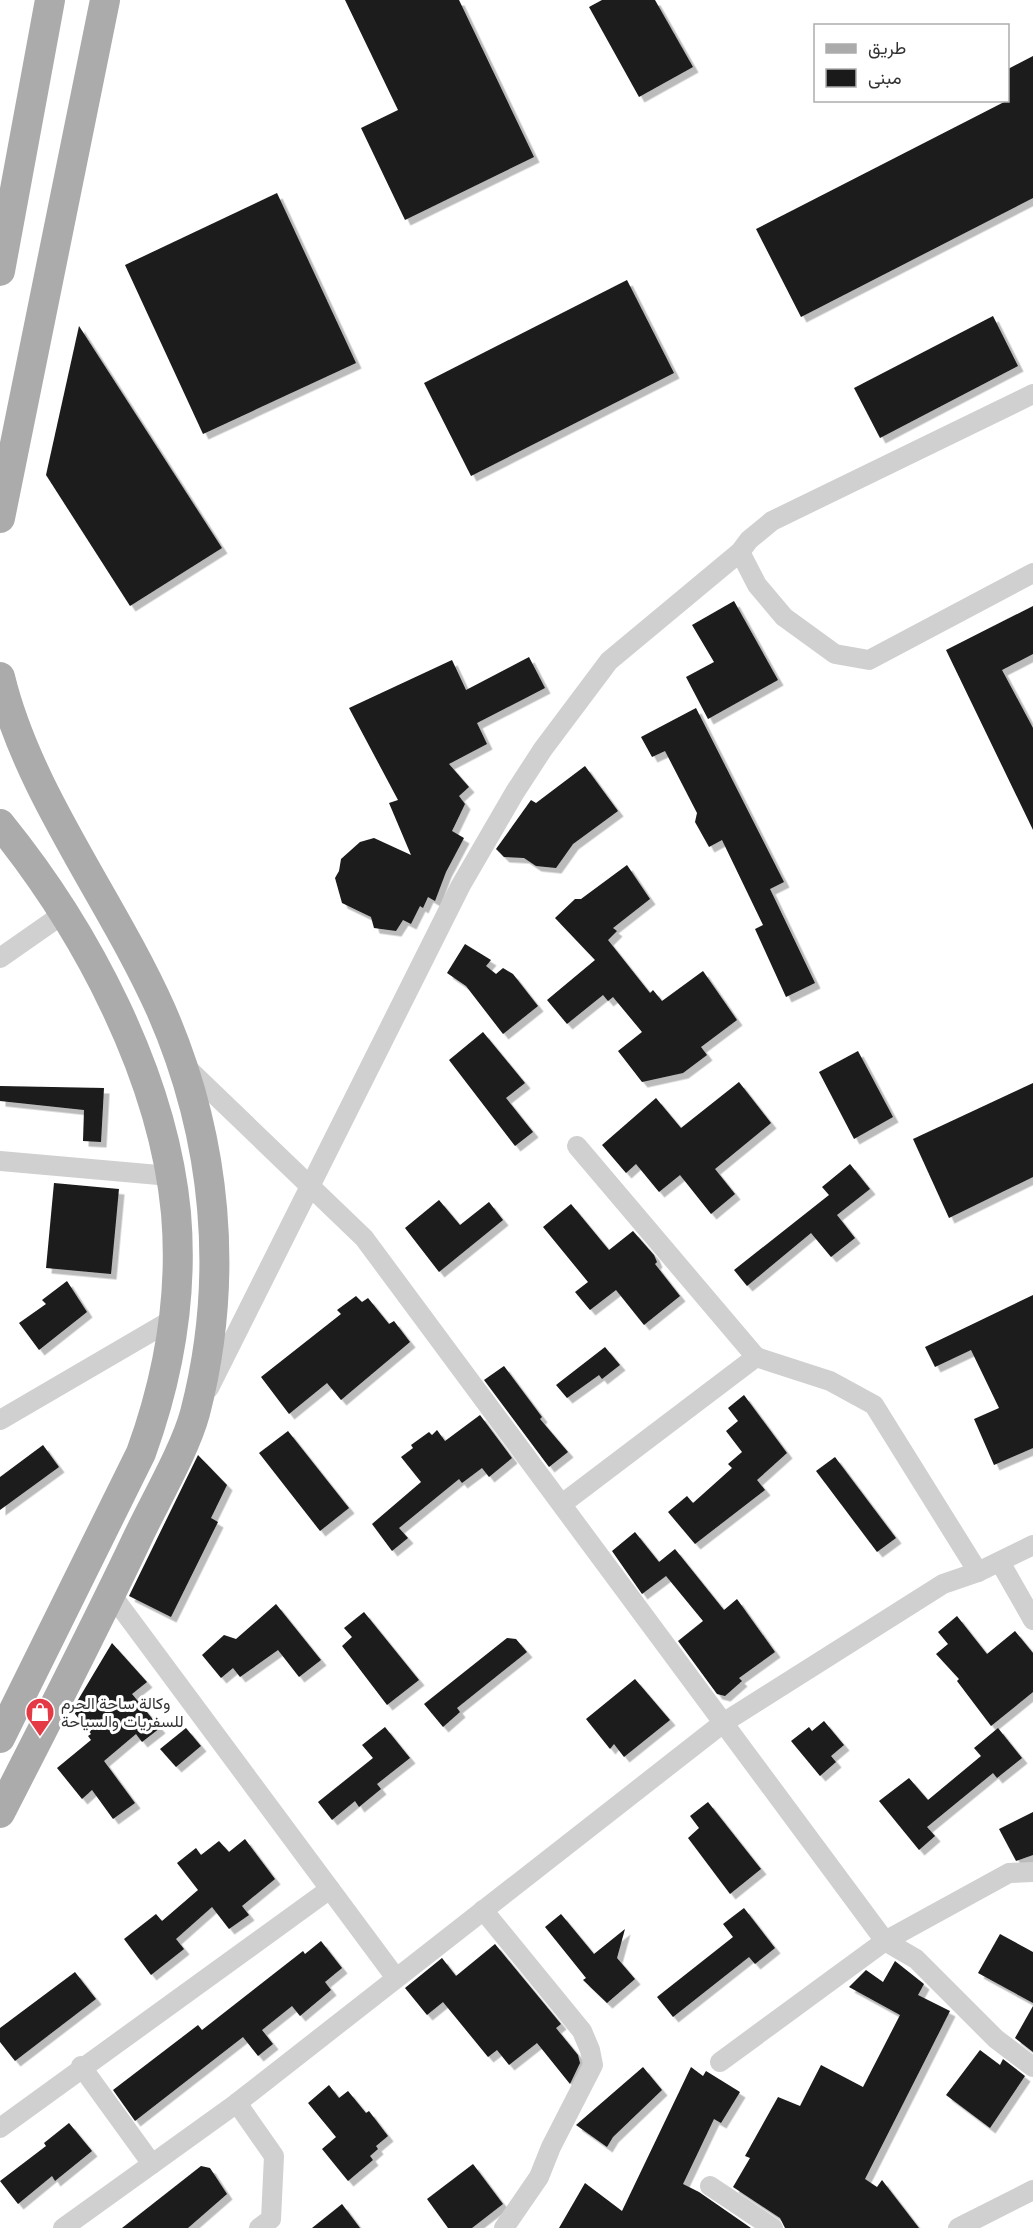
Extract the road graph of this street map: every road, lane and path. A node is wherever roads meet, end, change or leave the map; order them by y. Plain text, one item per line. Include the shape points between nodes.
1 (50, 0) edge
2 (105, 0) edge
3 (0, 271) edge
4 (1033, 394) edge
5 (0, 518) edge
6 (740, 552) junction
7 (1033, 573) edge
8 (0, 677) edge
9 (0, 824) edge
10 (63, 914) junction
11 (0, 958) edge
12 (183, 1064) junction
13 (577, 1146) dead end
14 (0, 1161) edge
15 (170, 1176) junction
16 (310, 1189) junction
17 (175, 1318) junction
18 (756, 1357) junction
19 (194, 1417) junction
20 (0, 1420) edge
21 (562, 1504) junction
22 (1033, 1545) edge
23 (1000, 1562) junction
24 (978, 1572) junction
25 (111, 1594) junction
26 (1033, 1620) edge
27 (723, 1723) junction
28 (0, 1738) edge
29 (0, 1813) edge
30 (1033, 1872) edge
31 (330, 1889) junction
32 (483, 1910) junction
33 (885, 1941) junction
34 (396, 1978) junction
35 (720, 2062) dead end
36 (81, 2066) junction
37 (1033, 2067) edge
38 (237, 2103) junction
39 (0, 2128) edge
40 (153, 2164) junction
41 (710, 2186) dead end
42 (1033, 2190) edge
43 (63, 2228) edge
44 (259, 2228) edge
45 (504, 2228) edge
46 (773, 2228) edge
47 (958, 2228) edge

1 - 3 main road
2 - 5 main road
4 - 6 street via 772,521
6 - 7 street via 757,585 784,617 835,654 869,660
6 - 16 street via 609,661 543,749 461,885
8 - 12 main road via 19,740 160,1007
9 - 10 main road
10 - 11 street
10 - 15 main road via 117,1012 140,1065
12 - 16 street
12 - 19 main road via 202,1132 214,1227 209,1347
13 - 18 street
14 - 15 street
15 - 17 main road via 178,1247
16 - 19 street
16 - 21 street via 364,1238
17 - 20 street
17 - 28 main road via 162,1387 141,1453
18 - 21 street
18 - 24 street via 830,1381 874,1405
19 - 25 main road
21 - 27 street
22 - 23 street
23 - 24 street
23 - 26 street
24 - 27 street via 943,1584
25 - 29 main road
25 - 31 street
27 - 32 street
27 - 33 street
30 - 33 street via 1009,1873
31 - 34 street
31 - 36 street
32 - 34 street
32 - 45 street via 582,2031 593,2065 539,2177
33 - 35 street
33 - 37 street via 916,1959 996,2039
34 - 38 street
36 - 39 street
36 - 40 street
38 - 40 street
38 - 44 street via 274,2156 271,2219
40 - 43 street
41 - 46 street
42 - 47 street

